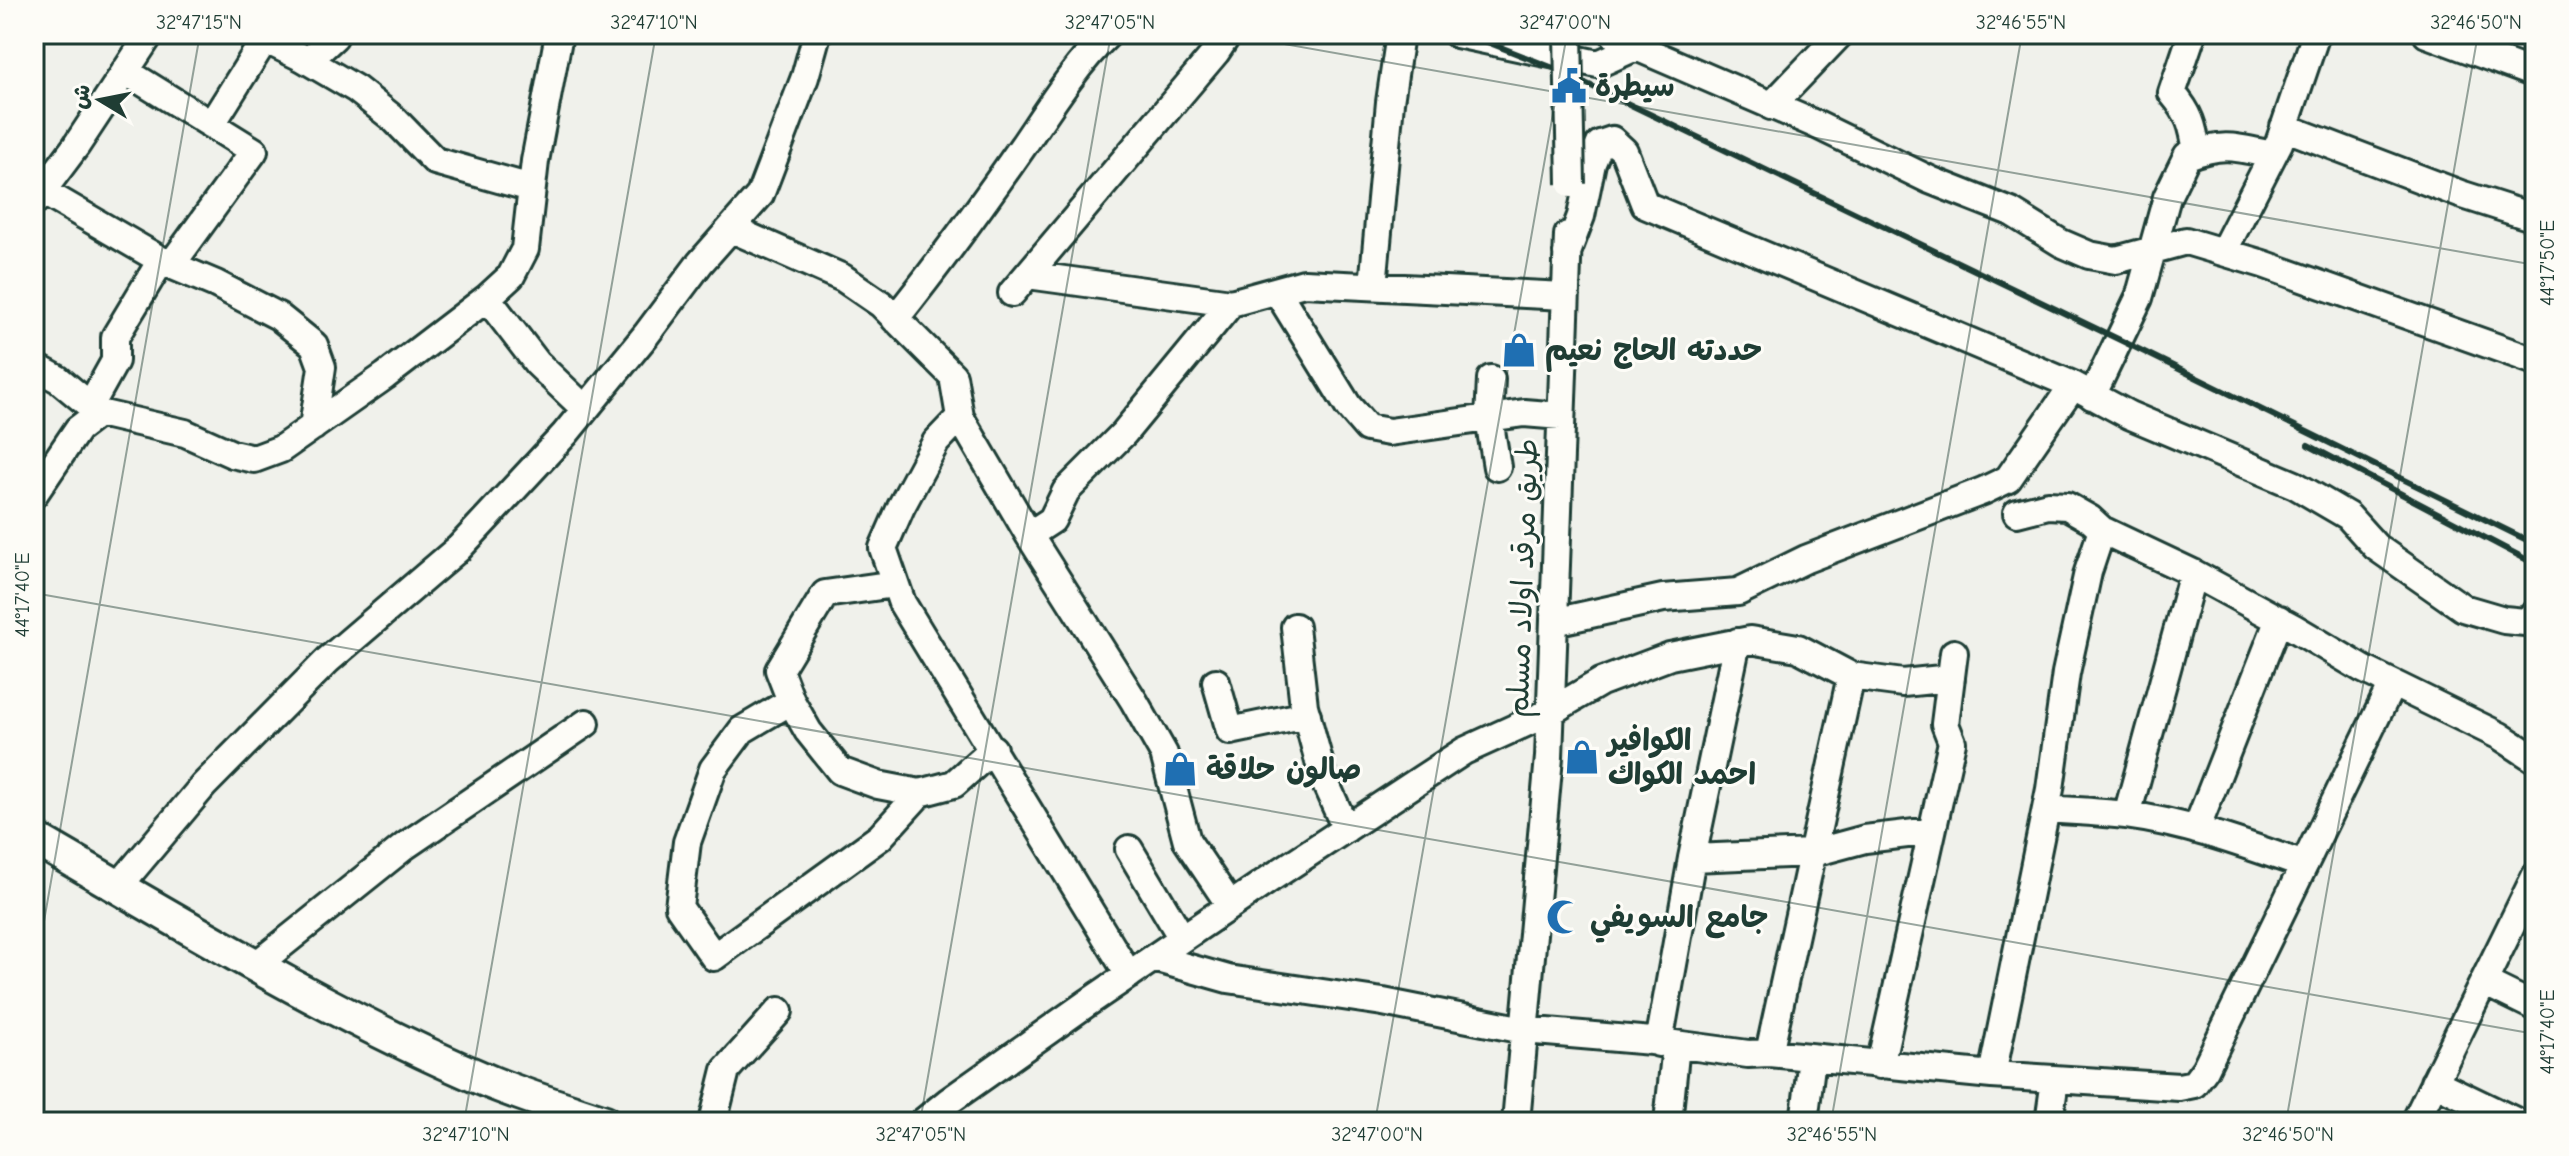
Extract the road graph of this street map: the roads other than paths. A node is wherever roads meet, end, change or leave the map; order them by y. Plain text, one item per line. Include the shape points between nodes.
1 (333, 34) edge
2 (559, 34) edge
3 (817, 34) edge
4 (1108, 34) edge
5 (1228, 34) edge
6 (1400, 34) edge
7 (1457, 34) edge
8 (1568, 34) edge
9 (1840, 34) edge
10 (2192, 34) edge
11 (2316, 34) edge
12 (2427, 34) edge
13 (259, 37) edge
14 (139, 38) edge
15 (1625, 40) edge
16 (308, 61) junction
17 (125, 71) junction
18 (2535, 74) edge
19 (1771, 106) junction
20 (211, 125) junction
21 (2284, 127) junction
22 (2197, 152) junction
23 (2272, 155) junction
24 (531, 188) junction
25 (38, 197) edge
26 (2535, 218) edge
27 (732, 229) junction
28 (2152, 250) junction
29 (2223, 252) junction
30 (1567, 253) junction
31 (166, 263) junction
32 (1373, 286) junction
33 (1277, 291) junction
34 (1565, 296) junction
35 (487, 298) junction
36 (1231, 303) junction
37 (895, 319) junction
38 (2535, 361) edge
39 (34, 366) edge
40 (1491, 379) dead end
41 (2082, 391) junction
42 (94, 409) junction
43 (585, 409) junction
44 (1561, 416) junction
45 (960, 417) junction
46 (1489, 419) junction
47 (313, 427) junction
48 (1497, 467) dead end
49 (34, 494) edge
50 (2017, 513) dead end
51 (2102, 530) junction
52 (1029, 535) junction
53 (2193, 573) junction
54 (895, 584) junction
55 (2535, 614) edge
56 (2279, 619) junction
57 (1554, 622) junction
58 (1295, 627) dead end
59 (1737, 642) junction
60 (1851, 676) junction
61 (1216, 682) dead end
62 (2392, 684) junction
63 (791, 701) junction
64 (1550, 712) junction
65 (1307, 715) junction
66 (586, 723) dead end
67 (993, 749) junction
68 (2535, 759) edge
69 (920, 793) junction
70 (2046, 809) junction
71 (2127, 815) junction
72 (1346, 829) junction
73 (2196, 830) junction
74 (1932, 831) junction
75 (34, 838) edge
76 (1129, 849) dead end
77 (1813, 853) junction
78 (1692, 858) junction
79 (2304, 865) junction
80 (2535, 877) edge
81 (118, 887) junction
82 (1230, 905) junction
83 (1182, 938) junction
84 (1154, 958) junction
85 (255, 966) junction
86 (1129, 975) junction
87 (2484, 982) junction
88 (2535, 1007) edge
89 (779, 1011) dead end
90 (1524, 1030) junction
91 (1668, 1044) junction
92 (1769, 1053) junction
93 (1812, 1058) junction
94 (1880, 1065) junction
95 (1992, 1075) junction
96 (2055, 1080) junction
97 (2434, 1082) junction
98 (605, 1122) edge
99 (713, 1122) edge
100 (923, 1122) edge
101 (1516, 1122) edge
102 (1668, 1122) edge
103 (1804, 1122) edge
104 (2049, 1122) edge
105 (2415, 1122) edge
106 (2517, 1122) edge

1 - 16 street
2 - 24 street
3 - 27 street via 760,195
4 - 37 street
5 - 36 street via 1020,284
6 - 32 street
7 - 15 street via 1598,64
8 - 30 street, طريق مرقد اولاد مسلم, bridge
9 - 19 street
10 - 22 street via 2172,93 2192,121
11 - 21 street
12 - 18 street
13 - 16 street
13 - 20 street
14 - 17 street
15 - 19 street
16 - 24 street via 356,89 435,161
17 - 20 street
17 - 25 street
19 - 28 street via 2011,212 2089,255 2116,260
20 - 31 street via 254,151 177,257
21 - 23 street
21 - 26 street
22 - 23 street via 2236,147
22 - 28 street via 2187,156 2167,197
23 - 29 street
24 - 35 street via 525,249 511,276
25 - 31 street
27 - 37 street via 843,278
27 - 43 street
28 - 29 street via 2186,241
28 - 41 street via 2139,298
29 - 38 street
30 - 34 street, طريق مرقد اولاد مسلم
30 - 41 street via 1592,163 1600,144 1612,140 1624,151 1645,205
31 - 42 street via 156,269 115,337 115,361
31 - 47 street via 278,316 314,345 322,367
32 - 33 street via 1304,283
32 - 34 street
33 - 36 street
33 - 46 street via 1367,428 1389,432
34 - 44 street, طريق مرقد اولاد مسلم
35 - 43 street via 537,363
35 - 47 street
36 - 52 street via 1124,433 1066,491 1052,520
37 - 45 street via 953,376
39 - 42 street
40 - 46 street
41 - 55 street via 2295,485 2348,516 2376,547 2463,608 2525,622
41 - 57 street via 2008,479 1983,491 1806,559 1738,592 1663,598
42 - 47 street via 185,433 254,459 281,449
42 - 49 street
43 - 81 street via 459,548 328,660 204,785
44 - 46 street via 1524,413
44 - 57 street, طريق مرقد اولاد مسلم
45 - 52 street
45 - 54 street via 936,442 883,548
46 - 48 street
50 - 51 street via 2067,506
51 - 53 street
51 - 70 street via 2066,673
52 - 82 street via 1164,754 1187,841
53 - 56 street
53 - 71 street
54 - 63 street via 825,594 779,670
54 - 67 street
56 - 62 street
56 - 73 street
57 - 64 street, طريق مرقد اولاد مسلم
58 - 65 street
59 - 60 street via 1798,648
59 - 64 street via 1670,656 1601,682
59 - 78 street
60 - 74 street via 1903,683 1953,666 1945,724 1952,742
60 - 77 street
61 - 65 street via 1230,731
62 - 68 street via 2500,736
62 - 79 street
63 - 69 street via 840,771
63 - 69 street via 742,730 713,769 687,842 679,907 714,957 880,837
64 - 72 street via 1464,751
64 - 90 street, طريق مرقد اولاد مسلم
65 - 72 street via 1324,780
66 - 85 street via 405,846
67 - 69 street via 954,784
67 - 86 street
70 - 71 street
70 - 95 street
71 - 73 street
72 - 82 street
73 - 79 street
74 - 77 street via 1865,839
74 - 94 street
75 - 81 main road
76 - 83 street
77 - 78 street
77 - 92 street
78 - 91 street
79 - 96 street via 2194,1084
80 - 87 street
81 - 85 main road
82 - 83 street
83 - 84 street
84 - 86 street
84 - 90 street via 1228,979
85 - 98 main road via 397,1040
86 - 100 street
87 - 88 street
87 - 97 street
89 - 99 street via 726,1070
90 - 91 street
90 - 101 street, طريق مرقد اولاد مسلم
91 - 92 street
91 - 102 street
92 - 93 street
93 - 94 street
93 - 103 street
94 - 95 street
95 - 96 street
96 - 104 street
97 - 105 street
97 - 106 street

